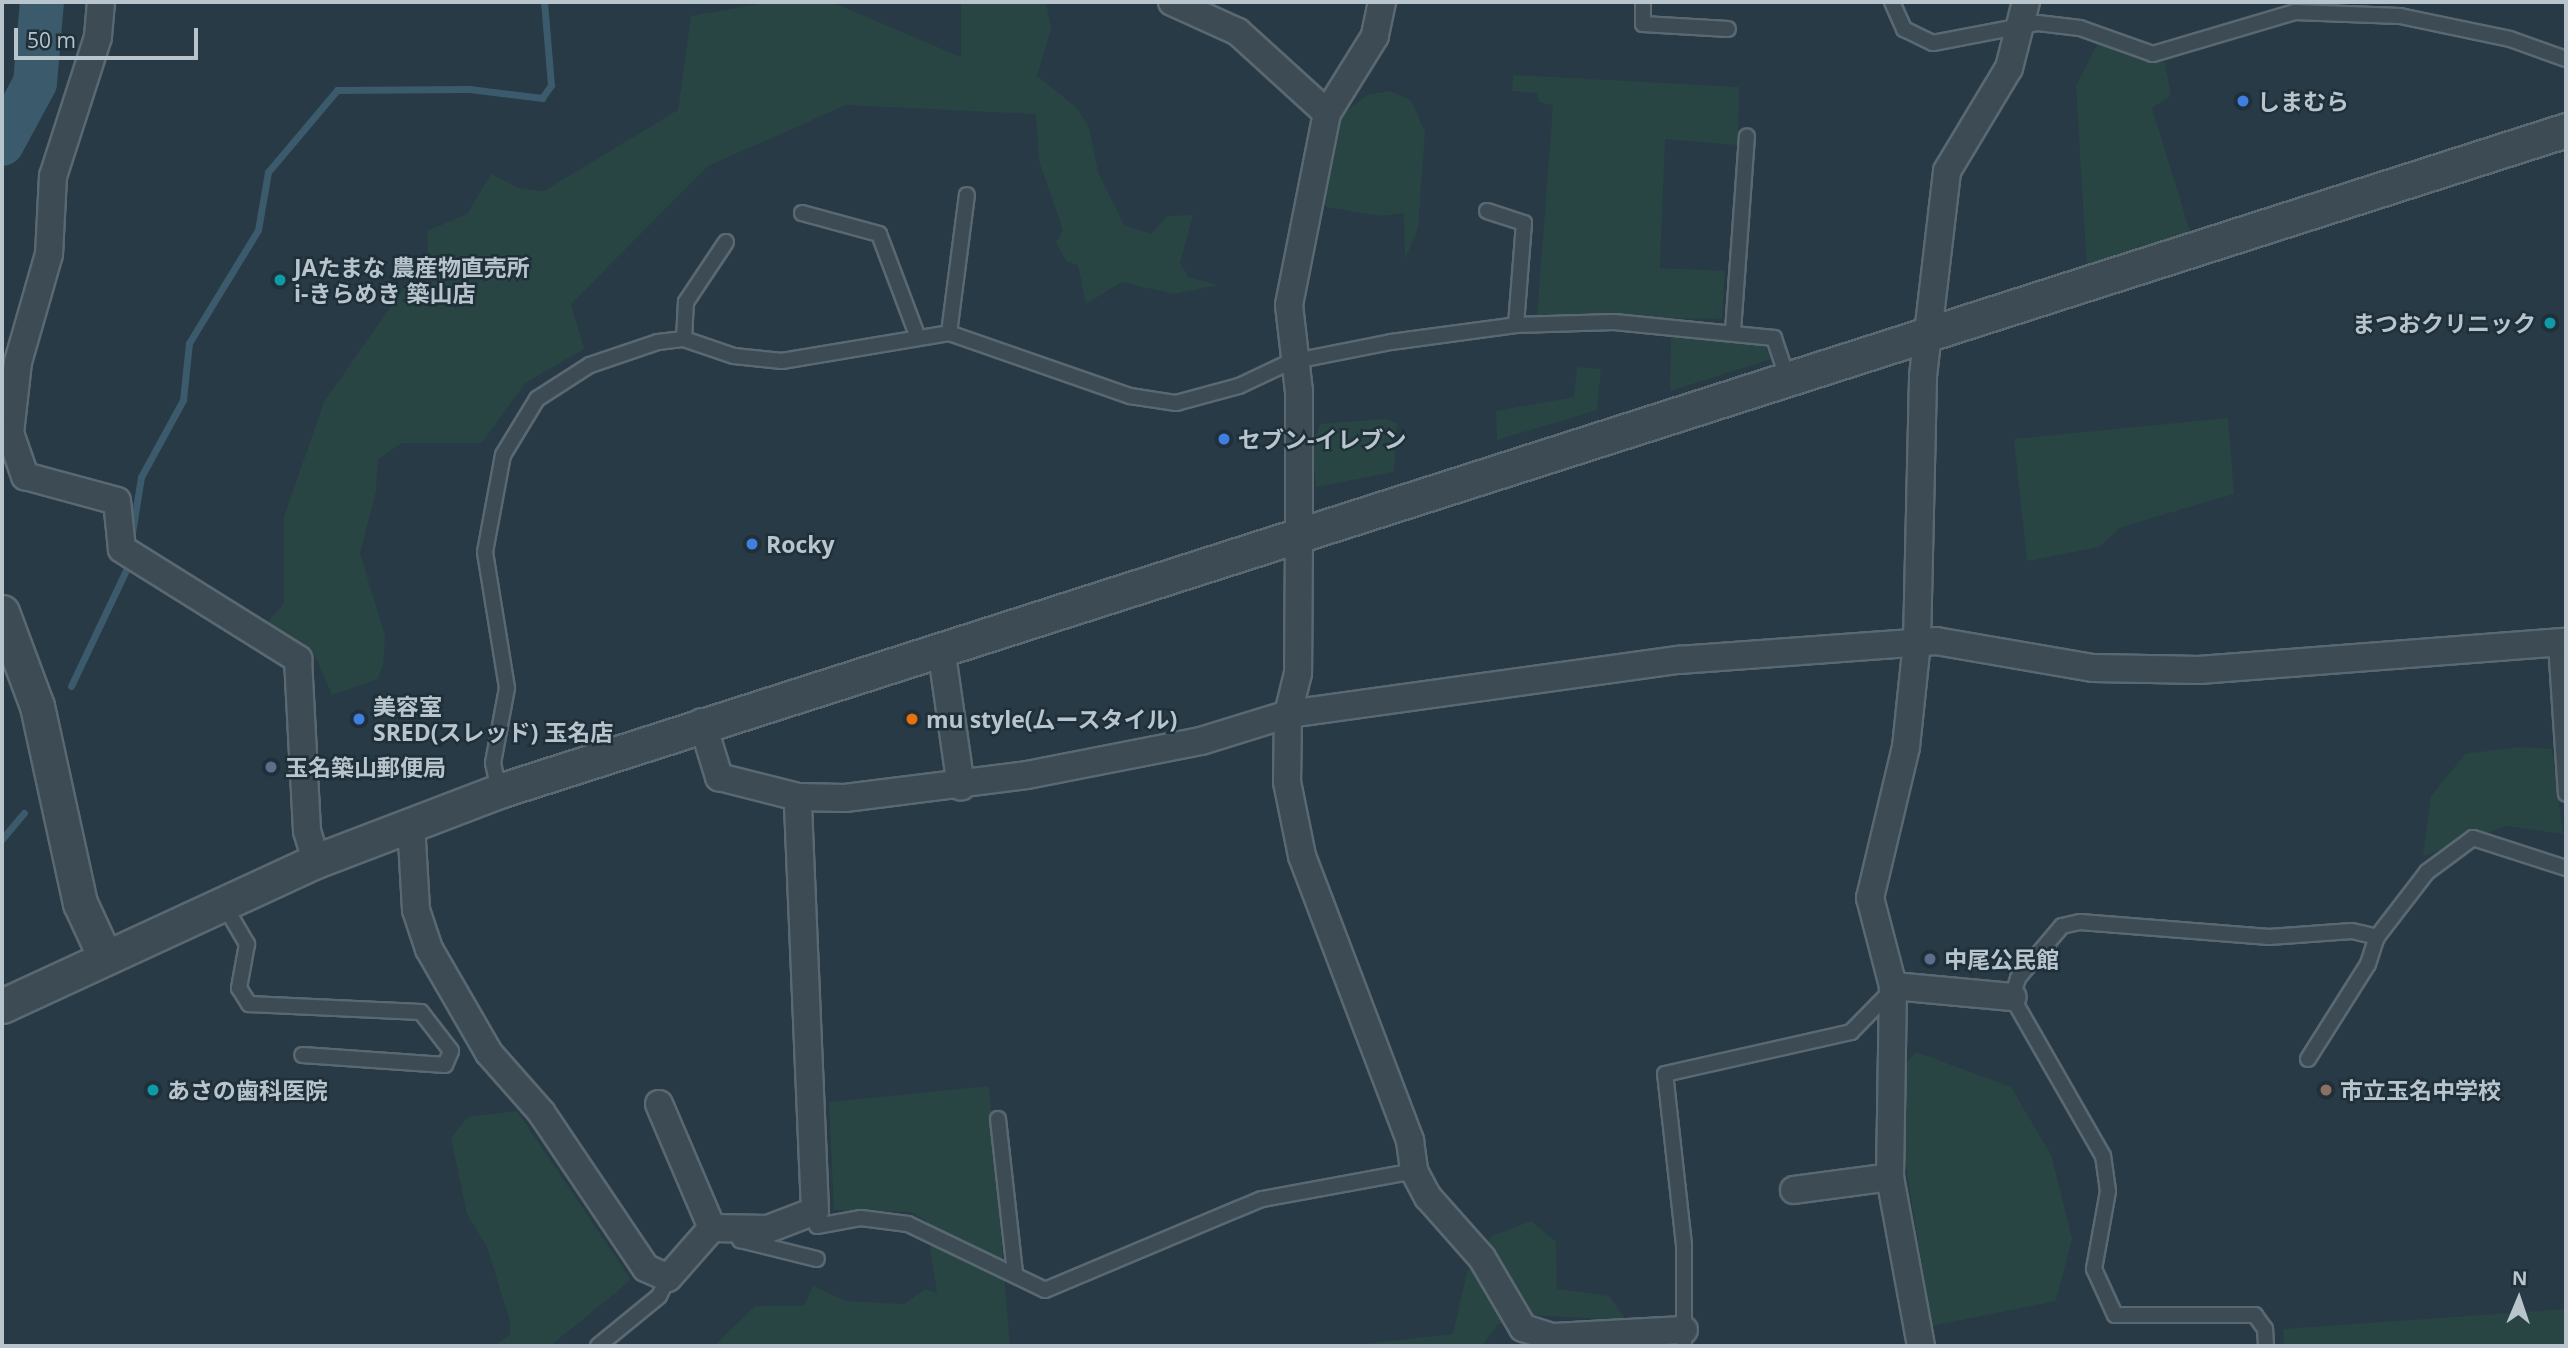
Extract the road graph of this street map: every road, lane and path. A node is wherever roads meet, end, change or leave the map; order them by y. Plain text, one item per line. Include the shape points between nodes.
1 (101, 2) edge
2 (1172, 2) edge
3 (1382, 2) edge
4 (1643, 2) edge
5 (1892, 2) edge
6 (2024, 14) edge
7 (1728, 29) dead end
8 (2566, 60) edge
9 (1327, 113) junction
10 (2566, 130) edge
11 (1748, 137) dead end
12 (967, 195) dead end
13 (1487, 211) dead end
14 (802, 213) dead end
15 (726, 242) dead end
16 (1516, 326) junction
17 (1932, 328) junction
18 (1734, 331) junction
19 (949, 333) junction
20 (916, 335) junction
21 (684, 339) junction
22 (1290, 362) junction
23 (1788, 381) junction
24 (1299, 538) junction
25 (2, 611) edge
26 (1917, 643) junction
27 (2561, 643) edge
28 (942, 648) junction
29 (1288, 714) junction
30 (702, 722) junction
31 (961, 786) junction
32 (499, 791) junction
33 (2566, 794) edge
34 (799, 797) junction
35 (411, 823) junction
36 (316, 861) junction
37 (2566, 867) edge
38 (223, 903) junction
39 (2377, 937) junction
40 (105, 957) junction
41 (1893, 986) junction
42 (2012, 997) junction
43 (2, 1006) edge
44 (302, 1055) dead end
45 (2308, 1059) dead end
46 (659, 1104) dead end
47 (998, 1119) dead end
48 (1414, 1171) junction
49 (1890, 1177) junction
50 (1794, 1190) dead end
51 (815, 1211) junction
52 (724, 1227) junction
53 (817, 1259) dead end
54 (1015, 1274) junction
55 (668, 1278) junction
56 (1684, 1338) edge
57 (598, 1346) edge
58 (1921, 1346) edge
59 (2266, 1346) edge

1 - 36 street via 99,37 53,176 48,254 18,362 10,433 25,476 117,501 122,549 298,659 307,831
2 - 9 street via 1237,32
3 - 9 street via 1375,36
4 - 7 lane via 1643,23
5 - 6 lane via 1903,29 1933,43
6 - 8 lane via 2153,54 2295,12 2400,16 2510,39
6 - 17 street via 2009,68 1947,171
9 - 22 street via 1289,305
10 - 17 street
11 - 18 lane
12 - 19 lane
13 - 16 lane via 1524,223
14 - 20 lane via 879,234
15 - 21 lane via 686,302
16 - 18 lane via 1614,322
16 - 22 lane
17 - 23 street
17 - 26 street via 1923,376
18 - 23 lane via 1773,338
19 - 20 lane
19 - 22 lane via 1130,396 1176,403 1239,386
20 - 21 lane via 782,361 734,356
21 - 32 lane via 590,365 537,399 503,455 485,552 507,688 493,763
22 - 24 street via 1299,391
23 - 24 street
24 - 28 street
24 - 29 street via 1298,673
25 - 40 street via 37,706 80,903
26 - 27 street via 2093,667 2199,670
26 - 29 street via 1679,660
26 - 41 street via 1906,747 1870,898
27 - 33 lane
28 - 30 street
28 - 31 street
29 - 31 street via 1201,741
29 - 48 street via 1287,782 1302,856 1410,1141
30 - 32 street
30 - 34 street via 719,777
31 - 34 street
32 - 35 street
34 - 51 street
35 - 36 street
35 - 55 street via 416,911 429,948 489,1053 541,1112 646,1268
36 - 38 street
37 - 39 lane via 2473,838 2427,872
38 - 40 street
38 - 44 lane via 247,944 239,988 249,1004 421,1012 451,1051 445,1065
39 - 42 lane via 2352,931 2269,937 2080,922 2062,926 2042,946
39 - 45 lane via 2368,964
40 - 43 street
41 - 42 street via 1992,1000
41 - 49 street
41 - 56 lane via 1877,1011 1851,1032 1665,1074 1684,1245
42 - 59 lane via 2102,1156 2108,1191 2094,1269 2115,1315 2255,1315 2265,1329
46 - 52 street
47 - 54 lane
48 - 54 lane via 1262,1199 1045,1290
48 - 56 street via 1428,1197 1482,1258 1523,1328 1553,1337
49 - 50 street
49 - 58 street
51 - 52 street via 790,1225
51 - 54 lane via 817,1226 861,1218 908,1224
52 - 53 lane via 740,1240
52 - 55 street
55 - 57 lane via 659,1296

